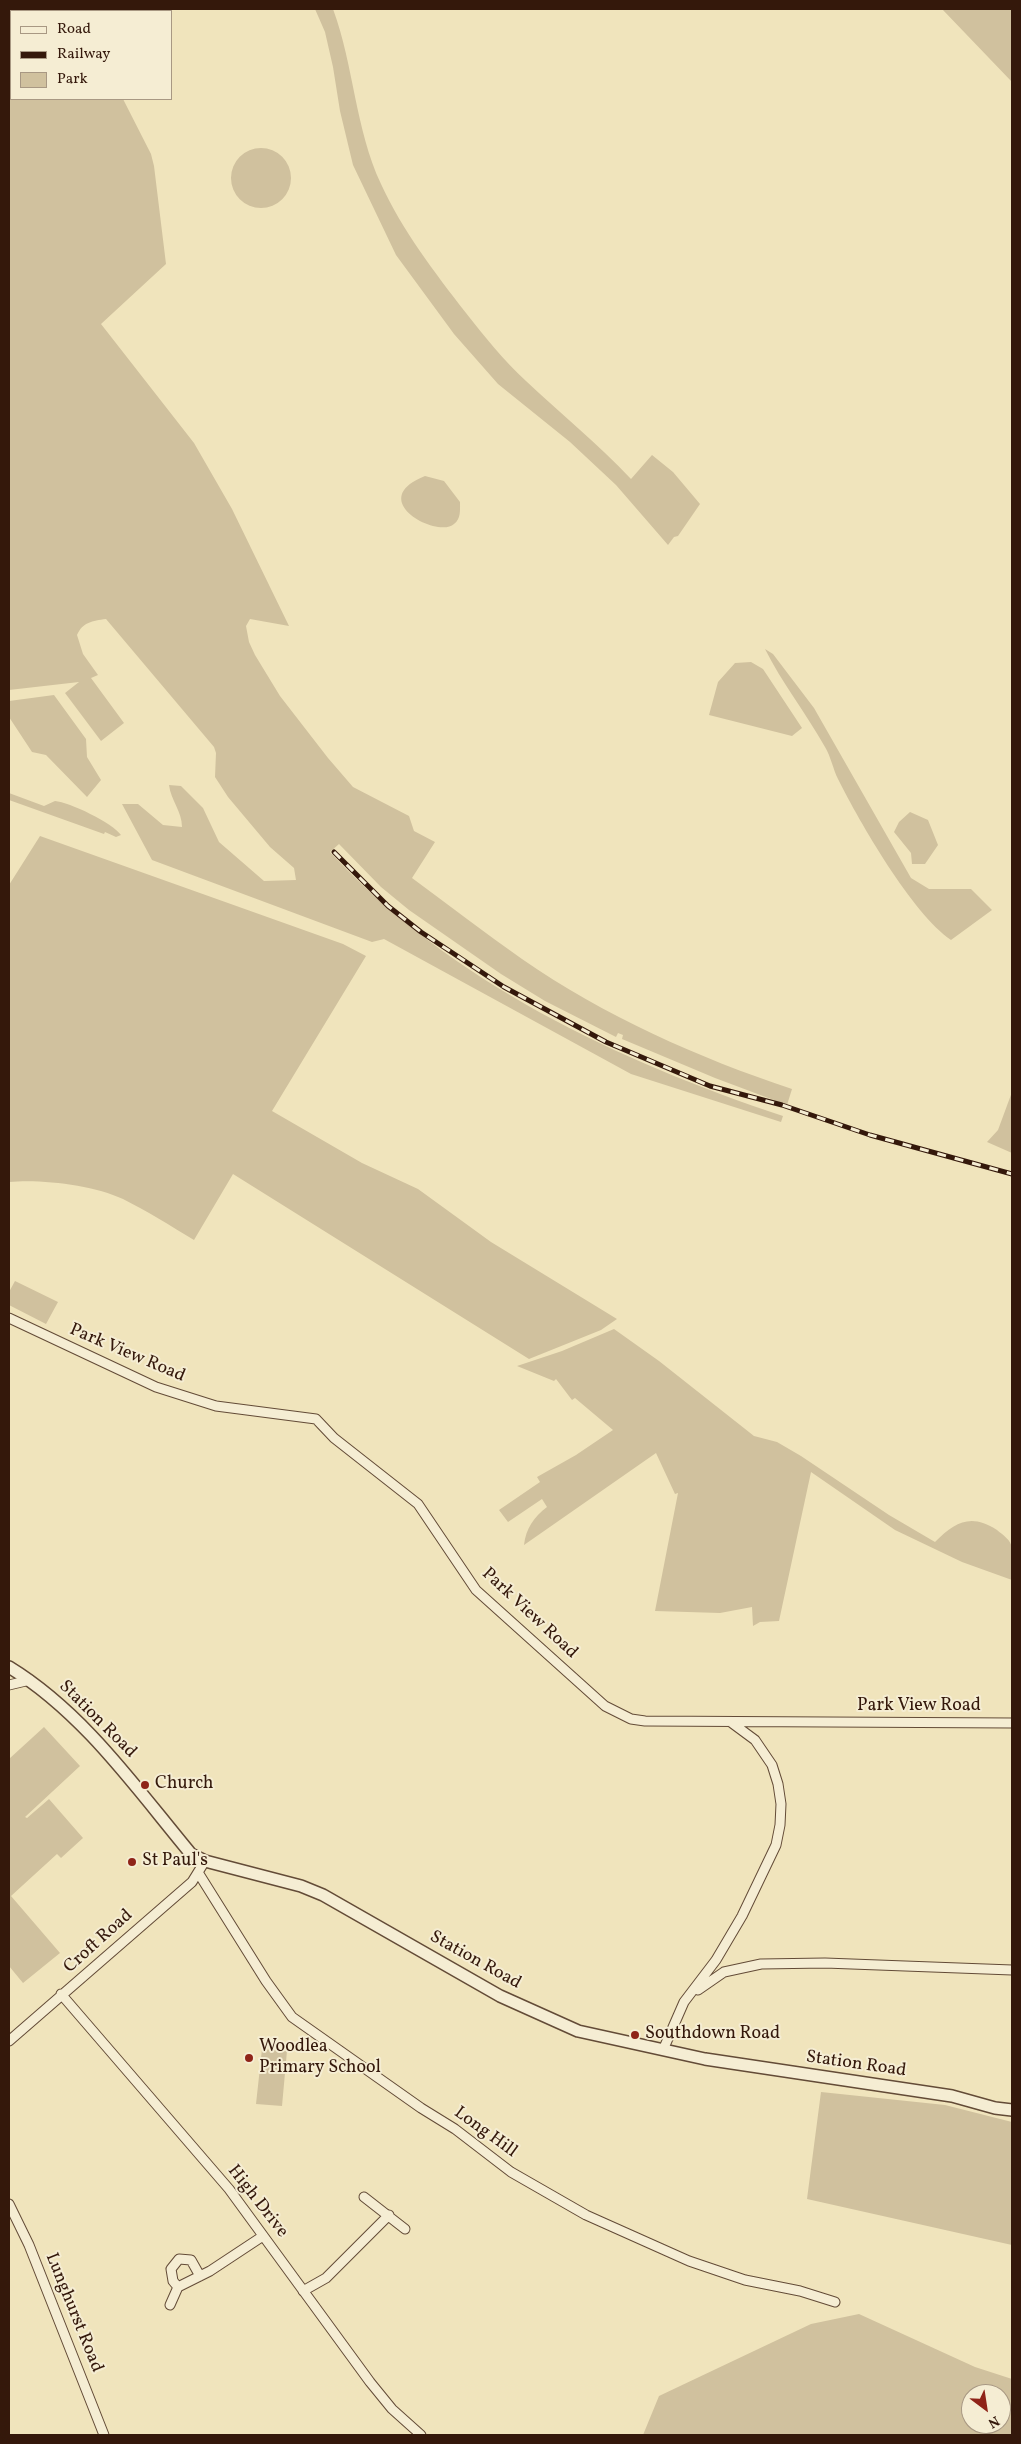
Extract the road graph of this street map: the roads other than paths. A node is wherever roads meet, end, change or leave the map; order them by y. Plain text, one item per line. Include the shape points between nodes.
1 (9, 1318) edge
2 (9, 1667) edge
3 (30, 1680) junction
4 (9, 1685) edge
5 (732, 1723) junction
6 (1012, 1723) edge
7 (205, 1862) junction
8 (198, 1874) junction
9 (1012, 1970) edge
10 (61, 1994) junction
11 (684, 2002) junction
12 (9, 2041) edge
13 (663, 2050) junction
14 (1012, 2110) edge
15 (364, 2197) dead end
16 (9, 2204) edge
17 (389, 2215) junction
18 (405, 2229) dead end
19 (263, 2236) junction
20 (200, 2276) junction
21 (178, 2287) junction
22 (304, 2290) junction
23 (835, 2302) dead end
24 (170, 2306) dead end
25 (104, 2435) edge
26 (421, 2435) edge

1 - 5 street, Park View Road via 156,1387 216,1406 316,1419 334,1438 418,1504 476,1590 605,1706 631,1719 645,1721
2 - 3 street, Station Road
3 - 4 street
3 - 7 street, Station Road via 99,1745 191,1854
5 - 6 street, Park View Road
5 - 11 street via 755,1740 772,1765 780,1798 780,1825 776,1845 742,1916 716,1960
7 - 8 street, Croft Road
7 - 13 street, Station Road via 301,1886 323,1895 500,1996 570,2028
8 - 10 street, Croft Road via 74,1986
8 - 23 street, Long Hill via 292,2017 421,2108 455,2128 511,2172 586,2215 689,2261 745,2280
9 - 11 street via 825,1963 761,1964 724,1972
10 - 12 street, Croft Road
10 - 19 street, High Drive via 229,2189
11 - 13 street
13 - 14 street, Station Road via 748,2067 952,2096
15 - 17 street
16 - 25 street, Lunghurst Road via 29,2245
17 - 18 street
17 - 22 street via 326,2278
19 - 20 street
19 - 22 street, High Drive
20 - 21 street
20 - 21 street via 195,2263 179,2259 171,2269 173,2282
21 - 24 street
22 - 26 street, High Drive via 370,2382 392,2409

